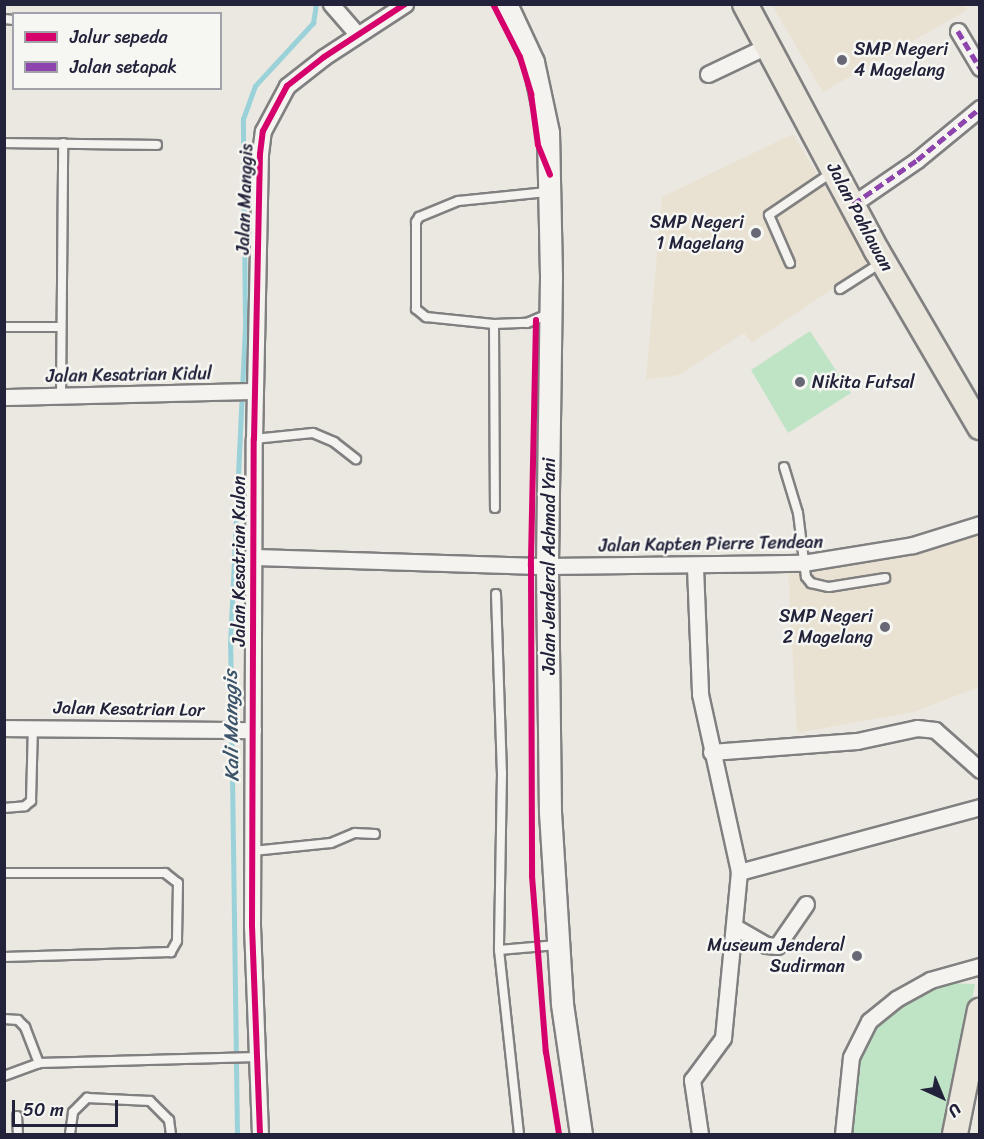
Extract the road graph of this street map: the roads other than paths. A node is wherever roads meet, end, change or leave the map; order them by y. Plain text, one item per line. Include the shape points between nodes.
1 (331, 4) edge
2 (405, 4) edge
3 (506, 4) edge
4 (751, 7) edge
5 (958, 31) dead end
6 (357, 34) junction
7 (769, 45) junction
8 (980, 68) edge
9 (708, 74) dead end
10 (980, 108) edge
11 (4, 143) edge
12 (63, 143) junction
13 (157, 145) dead end
14 (835, 171) junction
15 (550, 192) junction
16 (853, 204) junction
17 (883, 262) junction
18 (790, 263) dead end
19 (840, 290) dead end
20 (549, 313) junction
21 (494, 324) junction
22 (4, 327) edge
23 (61, 327) junction
24 (254, 392) junction
25 (4, 397) edge
26 (61, 397) junction
27 (980, 427) edge
28 (254, 439) junction
29 (356, 459) dead end
30 (784, 466) dead end
31 (495, 508) dead end
32 (980, 524) edge
33 (255, 557) junction
34 (803, 563) junction
35 (546, 566) junction
36 (695, 567) junction
37 (885, 578) dead end
38 (496, 594) dead end
39 (33, 727) junction
40 (4, 728) edge
41 (253, 730) junction
42 (711, 752) junction
43 (980, 770) edge
44 (980, 807) edge
45 (4, 808) edge
46 (375, 834) dead end
47 (253, 852) junction
48 (740, 872) junction
49 (4, 873) edge
50 (806, 904) dead end
51 (735, 927) junction
52 (558, 945) junction
53 (499, 950) junction
54 (4, 957) edge
55 (980, 966) edge
56 (980, 1011) edge
57 (4, 1019) edge
58 (257, 1057) junction
59 (974, 1059) edge
60 (39, 1063) junction
61 (4, 1076) edge
62 (17, 1116) dead end
63 (18, 1134) edge
64 (70, 1134) edge
65 (171, 1134) edge
66 (260, 1134) edge
67 (519, 1134) edge
68 (581, 1134) edge
69 (700, 1134) edge
70 (843, 1134) edge
71 (955, 1134) edge

1 - 6 street
2 - 6 street, Jalan Manggis
3 - 15 main road, Jalan Jenderal Achmad Yani via 538,78 548,132
4 - 7 main road, Jalan Pahlawan
5 - 8 street
6 - 24 street, Jalan Manggis via 287,86 263,131
7 - 9 street
7 - 14 main road, Jalan Pahlawan
10 - 16 street via 917,160
11 - 12 lane
12 - 13 lane
12 - 23 lane
14 - 16 main road, Jalan Pahlawan
14 - 18 lane via 769,215
15 - 20 main road, Jalan Jenderal Achmad Yani
15 - 21 lane via 458,201 432,209 416,222 419,314
16 - 17 main road, Jalan Pahlawan
17 - 19 lane
17 - 27 main road, Jalan Pahlawan
20 - 21 lane via 527,323
20 - 35 main road, Jalan Jenderal Achmad Yani
21 - 31 lane
22 - 23 lane
23 - 26 lane
24 - 26 street, Jalan Kesatrian Kidul
24 - 28 street, Jalan Kesatrian Kulon
25 - 26 street, Jalan Kesatrian Kidul
28 - 29 lane via 313,433 334,442
28 - 33 street, Jalan Kesatrian Kulon
30 - 34 lane via 798,513
32 - 34 street, Jalan Kapten Pierre Tendean via 913,545
33 - 35 street, Jalan Kapten Pierre Tendean
33 - 41 street, Jalan Kesatrian Kulon
34 - 36 street, Jalan Kapten Pierre Tendean
34 - 37 lane via 806,577 817,585
35 - 36 street, Jalan Kapten Pierre Tendean
35 - 52 main road, Jalan Jenderal Achmad Yani via 550,812
36 - 42 street via 700,694
38 - 53 lane via 502,773
39 - 40 street, Jalan Kesatrian Lor
39 - 41 street, Jalan Kesatrian Lor
39 - 45 lane via 31,801 25,806
41 - 47 street, Jalan Kesatrian Kulon
42 - 43 street via 846,742 917,728 935,730
42 - 48 street
44 - 48 street
46 - 47 lane via 355,833 331,843
47 - 58 street, Jalan Kesatrian Kulon
48 - 51 street
49 - 54 lane via 165,873 178,883 177,941 171,952
50 - 51 street via 777,946 758,942
51 - 69 street via 723,1038 692,1080
52 - 53 lane
52 - 68 main road, Jalan Jenderal Achmad Yani via 561,1004
53 - 67 lane
55 - 70 street via 930,980 896,999 869,1021 851,1057
56 - 59 main road
57 - 60 lane via 18,1020 25,1027
58 - 60 lane
58 - 66 street, Jalan Kesatrian Kulon
59 - 71 main road
60 - 61 lane
62 - 63 lane
64 - 65 lane via 73,1112 87,1098 150,1101 169,1120

